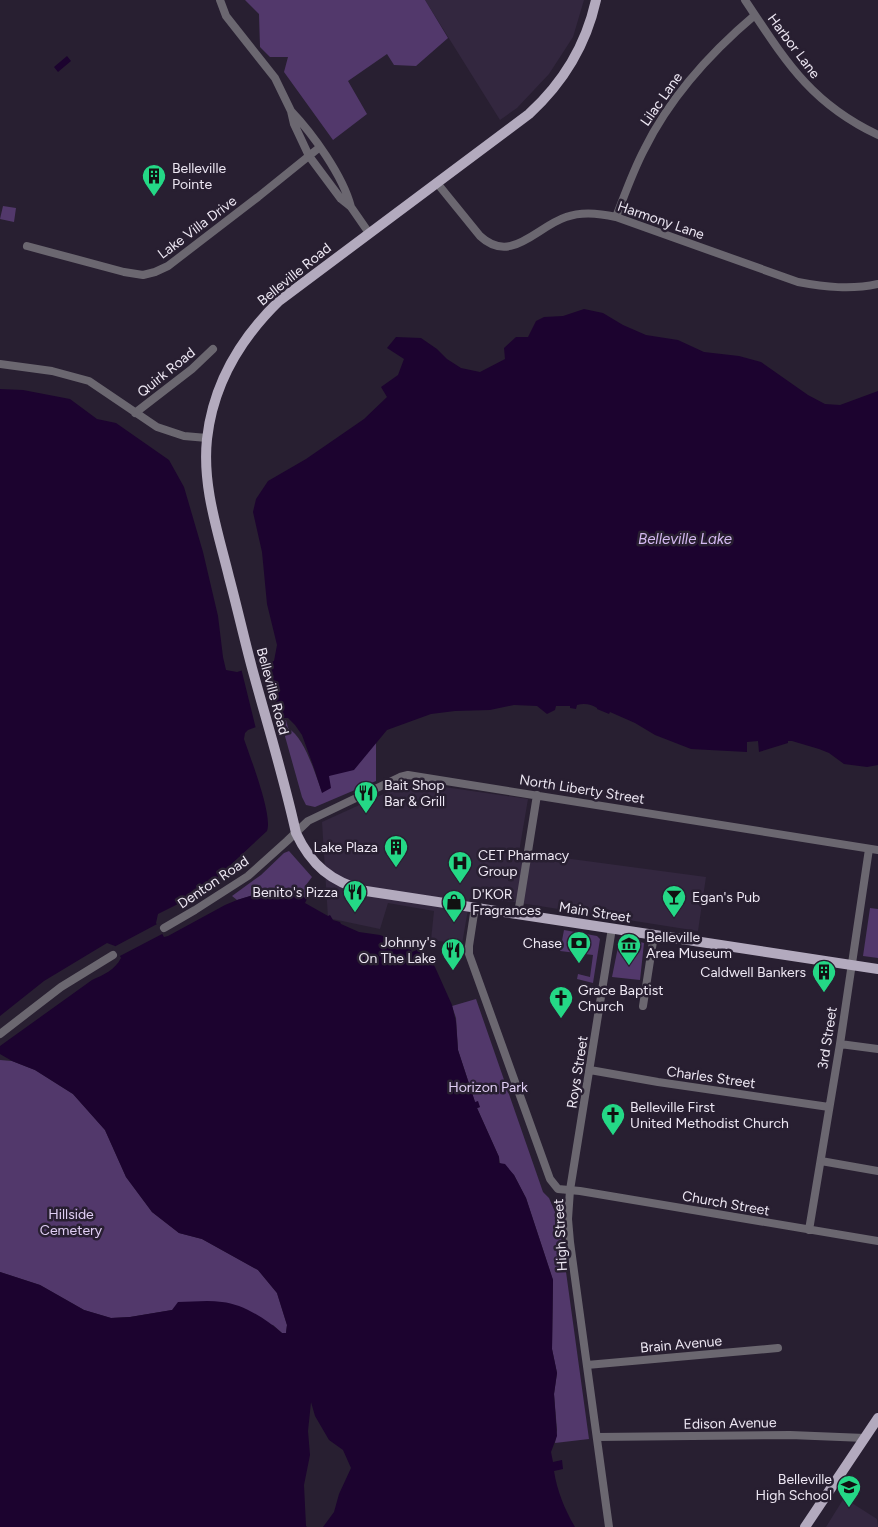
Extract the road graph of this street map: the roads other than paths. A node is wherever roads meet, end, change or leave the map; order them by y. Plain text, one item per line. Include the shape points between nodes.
1 (220, 0) edge
2 (596, 0) edge
3 (745, 0) edge
4 (755, 15) junction
5 (291, 111) junction
6 (878, 135) edge
7 (320, 147) junction
8 (309, 156) junction
9 (437, 183) junction
10 (351, 207) junction
11 (616, 217) junction
12 (369, 233) junction
13 (27, 246) dead end
14 (878, 284) edge
15 (213, 349) dead end
16 (0, 364) edge
17 (134, 413) junction
18 (207, 438) junction
19 (537, 794) junction
20 (296, 833) junction
21 (869, 849) junction
22 (878, 850) edge
23 (315, 863) joint
24 (475, 907) junction
25 (518, 914) junction
26 (164, 928) dead end
27 (612, 928) junction
28 (654, 934) junction
29 (113, 955) dead end
30 (851, 964) junction
31 (878, 969) edge
32 (644, 1006) dead end
33 (0, 1034) edge
34 (840, 1044) junction
35 (878, 1049) edge
36 (590, 1070) junction
37 (829, 1107) junction
38 (821, 1160) junction
39 (878, 1171) edge
40 (570, 1190) junction
41 (809, 1230) junction
42 (878, 1241) edge
43 (778, 1348) dead end
44 (587, 1365) junction
45 (878, 1418) edge
46 (597, 1437) junction
47 (865, 1438) junction
48 (608, 1527) edge
49 (806, 1527) edge

1 - 5 street via 226,16 275,78
2 - 9 main road, Belleville Road via 575,58 548,96
3 - 4 street, Harbor Lane
4 - 6 street, Harbor Lane via 810,90 841,115
4 - 11 street, Lilac Lane via 710,56 670,106 644,149
5 - 7 street
5 - 8 street
7 - 8 street, Lake Villa Drive
7 - 10 street via 347,193
8 - 10 street via 341,199
8 - 13 street, Lake Villa Drive via 168,266 155,272 142,275 124,272
9 - 11 street, Harmony Lane via 480,236 498,246 509,247 522,242 572,215 594,213
9 - 12 main road, Belleville Road
10 - 12 street
11 - 14 street, Harmony Lane via 798,282 830,287
12 - 18 main road, Belleville Road via 279,301 251,330 221,384
15 - 17 street, Quirk Road
16 - 17 street, Quirk Road via 52,371 89,381
17 - 18 street, Quirk Road via 170,433
18 - 20 main road, Belleville Road via 206,471 210,502
19 - 20 street, North Liberty Street via 408,775 308,821
19 - 21 street, North Liberty Street
19 - 25 street
20 - 23 main road, Belleville Road via 305,852
20 - 26 street, Denton Road via 248,876
21 - 22 street, North Liberty Street
21 - 30 street, 3rd Street
23 - 24 main road, Main Street via 332,878 357,889
24 - 25 main road, Main Street
24 - 40 street, High Street via 469,954 550,1179 558,1189
25 - 27 main road, Main Street
27 - 28 main road, Main Street
27 - 36 street, Roys Street
28 - 30 main road, Main Street
28 - 32 street
29 - 33 street via 60,987
30 - 31 main road, Main Street
30 - 34 street, 3rd Street
34 - 35 street
34 - 37 street, 3rd Street
36 - 37 street, Charles Street
36 - 40 street, Roys Street
37 - 38 street, 3rd Street
38 - 39 street
38 - 41 street, 3rd Street
40 - 41 street, Church Street
40 - 44 street, High Street via 570,1242
41 - 42 street, Church Street
43 - 44 street, Brain Avenue
44 - 46 street, High Street
45 - 47 main road
46 - 47 street, Edison Avenue via 790,1435
46 - 48 street, High Street
47 - 49 main road

